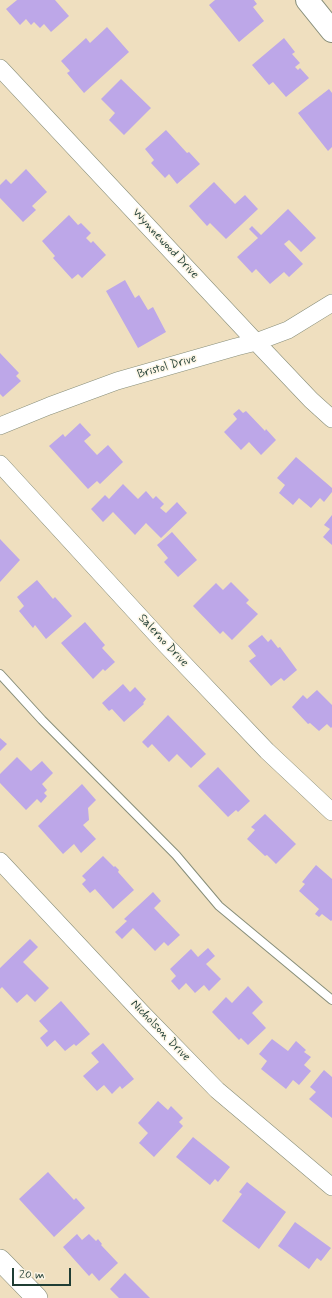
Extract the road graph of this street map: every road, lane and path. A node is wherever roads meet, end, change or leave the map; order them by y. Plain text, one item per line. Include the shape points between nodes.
1 (306, 0) edge
2 (332, 31) edge
3 (0, 68) edge
4 (332, 303) edge
5 (256, 342) junction
6 (332, 419) edge
7 (0, 426) edge
8 (0, 464) edge
9 (0, 674) edge
10 (332, 812) edge
11 (0, 861) edge
12 (332, 1000) edge
13 (332, 1187) edge
14 (0, 1260) edge
15 (37, 1298) edge

1 - 2 main road
3 - 5 street, Wynnewood Drive
4 - 5 street, Bristol Drive via 288,330
5 - 6 street, Wynnewood Drive
5 - 7 street, Bristol Drive via 117,381
8 - 10 street, Salerno Drive via 267,751
9 - 12 lane via 176,855 219,906
11 - 13 street, Nicholson Drive via 217,1090
14 - 15 street

